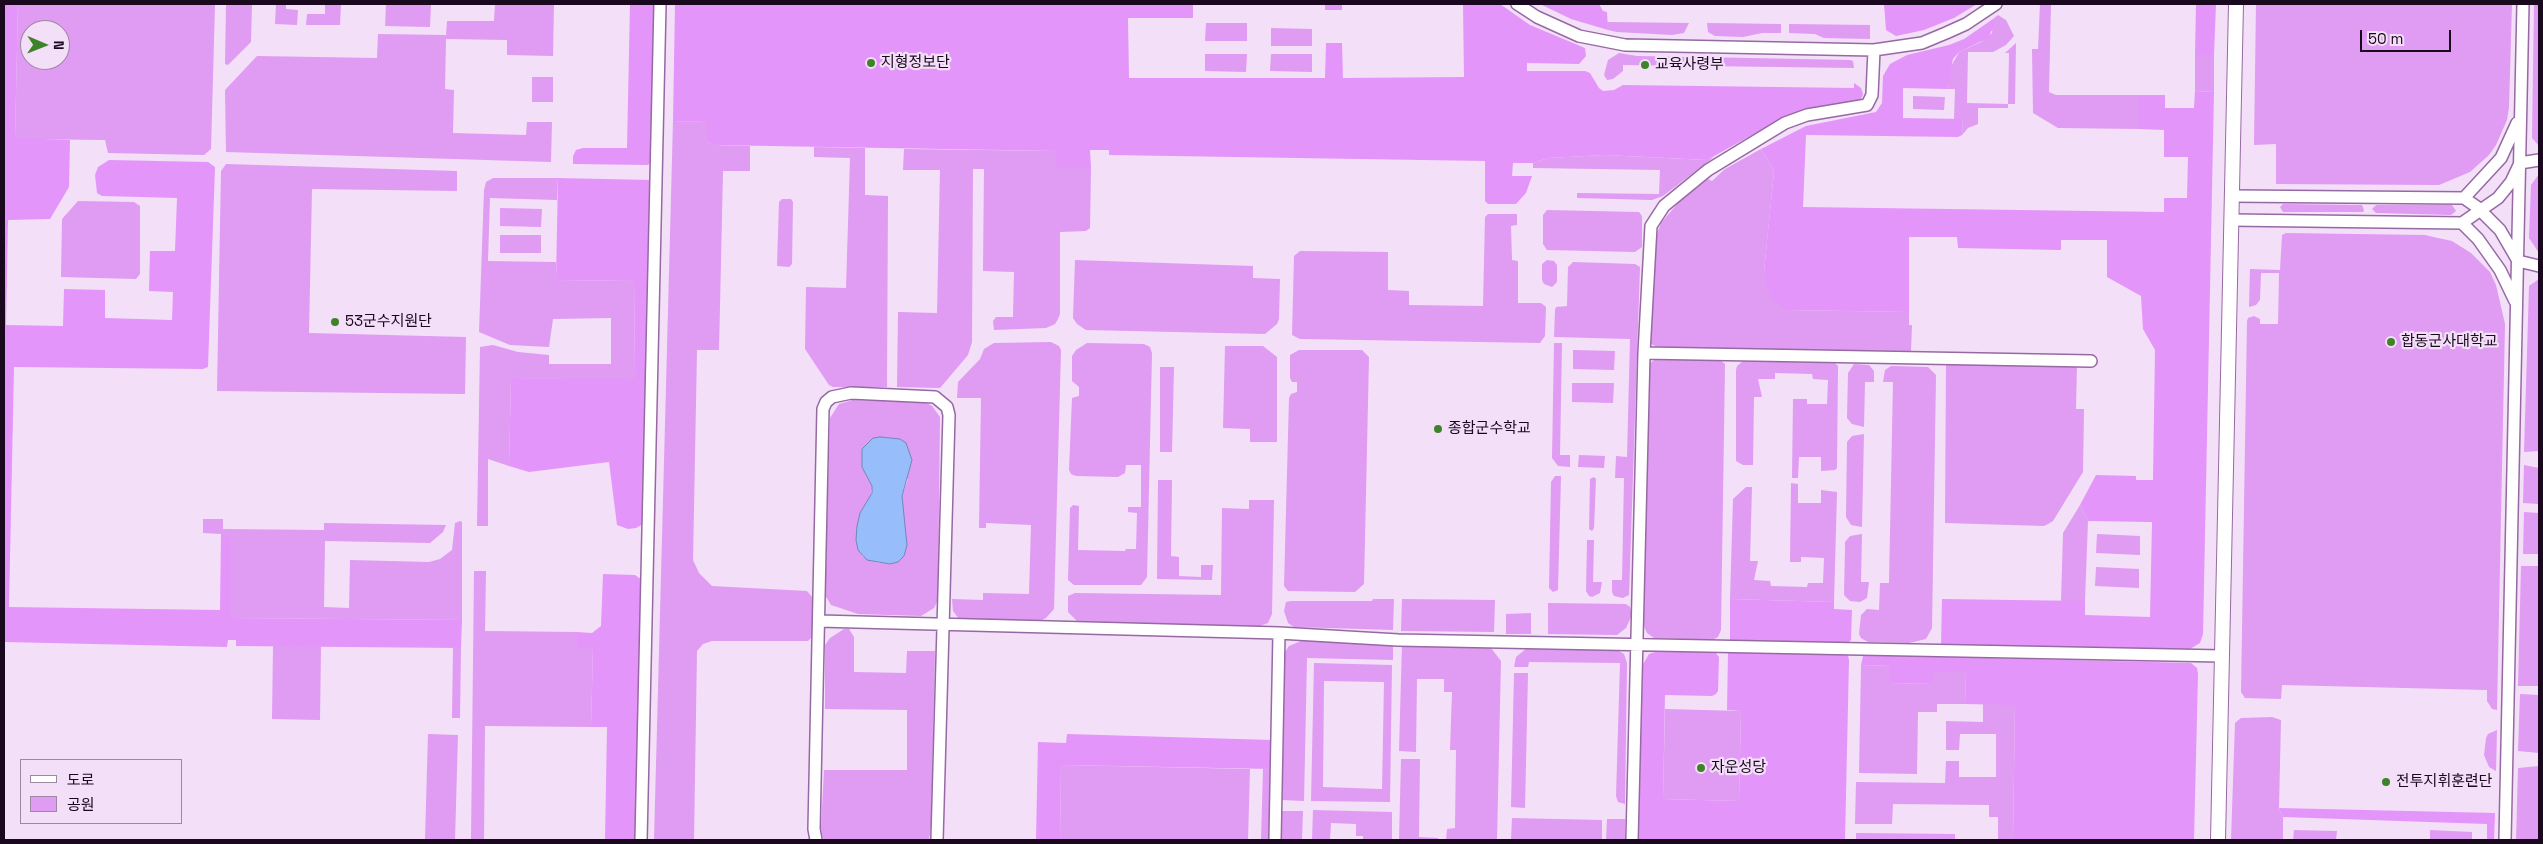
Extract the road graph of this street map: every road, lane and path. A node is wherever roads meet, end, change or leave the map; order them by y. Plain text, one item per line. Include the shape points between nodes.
1 (660, 4) edge
2 (1517, 4) edge
3 (1996, 4) edge
4 (2236, 4) edge
5 (2523, 4) edge
6 (1874, 50) junction
7 (2521, 110) junction
8 (2539, 160) edge
9 (2520, 163) junction
10 (2232, 196) junction
11 (2464, 198) junction
12 (2481, 211) junction
13 (2231, 220) junction
14 (2462, 223) junction
15 (2518, 261) junction
16 (2539, 266) edge
17 (2517, 305) junction
18 (1644, 353) junction
19 (2091, 361) dead end
20 (819, 622) junction
21 (944, 625) junction
22 (1279, 633) junction
23 (1637, 645) junction
24 (2222, 656) junction
25 (641, 840) edge
26 (816, 840) edge
27 (937, 840) edge
28 (1274, 840) edge
29 (1632, 840) edge
30 (2218, 840) edge
31 (2505, 840) edge

1 - 25 street
2 - 6 street via 1579,36 1625,45
3 - 6 street via 1980,16 1922,43
4 - 10 street
5 - 7 street
6 - 18 street via 1872,95 1867,105 1807,115 1785,123 1708,170 1657,215 1649,239
7 - 9 street
7 - 11 street via 2501,158
8 - 9 street
9 - 12 street via 2505,191
9 - 15 street
10 - 11 street
10 - 13 street
11 - 12 street
12 - 14 street
12 - 15 street via 2507,240
13 - 14 street
13 - 24 street
14 - 17 street via 2500,270
15 - 16 street
15 - 17 street
17 - 31 street
18 - 19 street
18 - 23 street
20 - 21 street
20 - 21 street via 823,409 832,397 851,393 926,395 942,400 947,407
20 - 26 street
21 - 22 street
21 - 27 street
22 - 23 street via 1398,640
22 - 28 street
23 - 24 street
23 - 29 street
24 - 30 street

